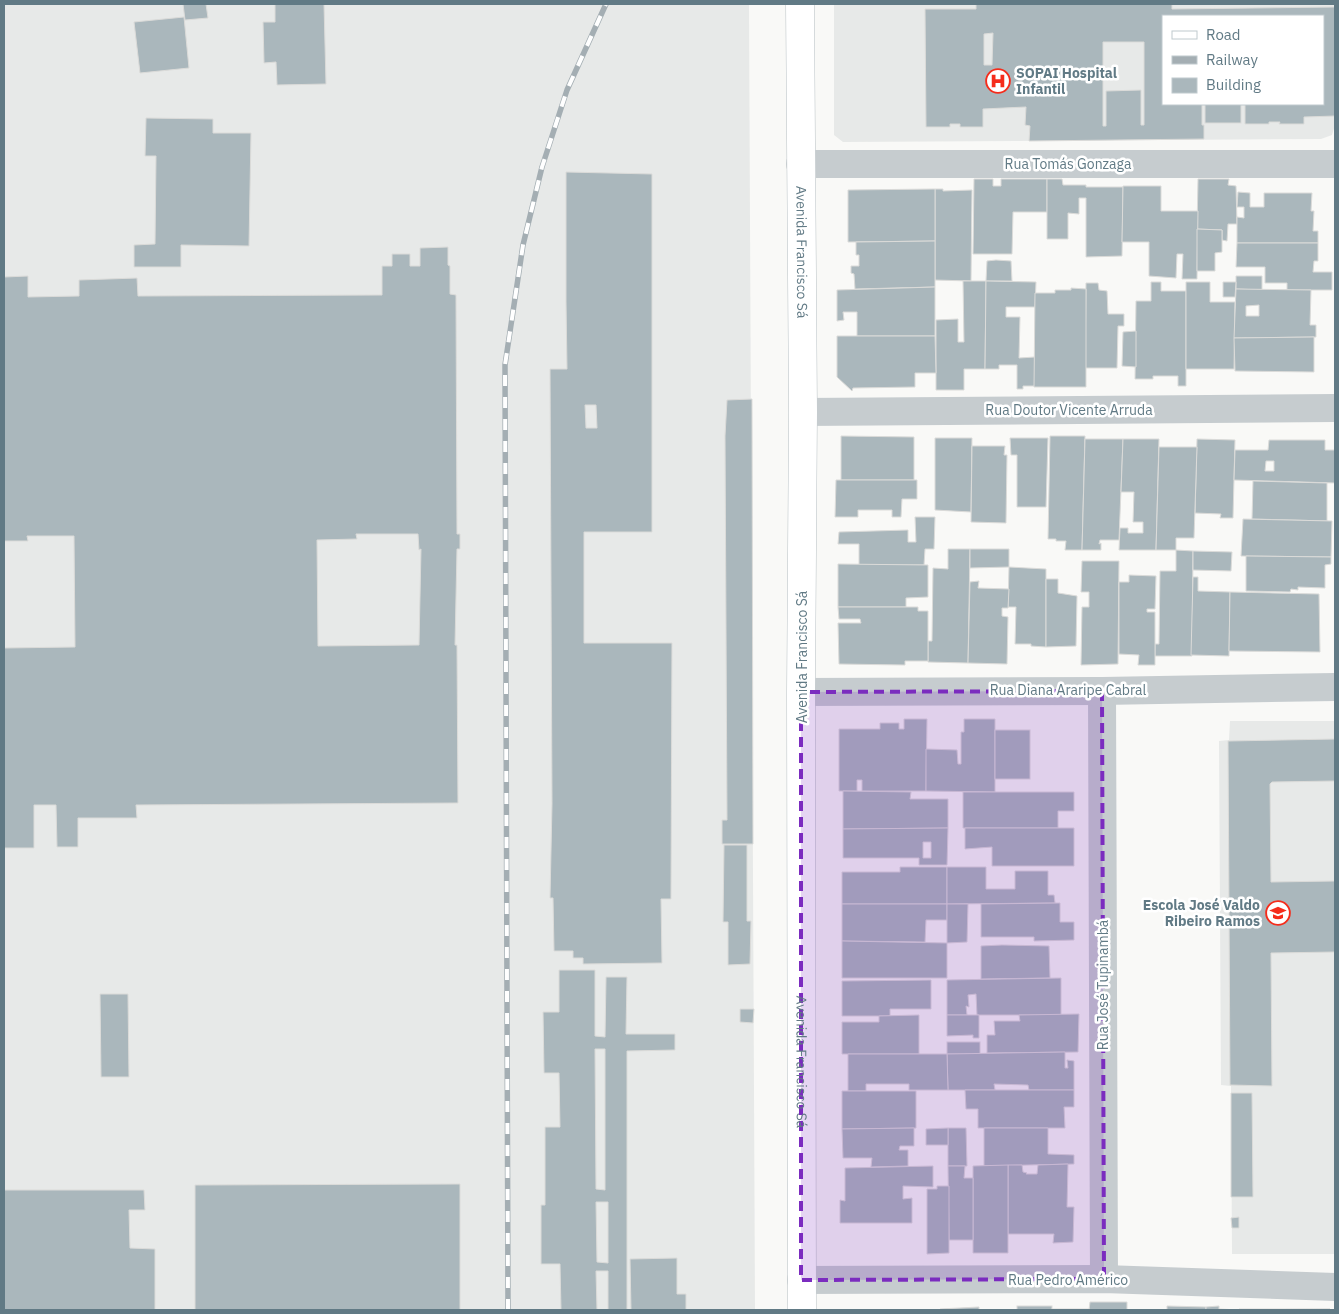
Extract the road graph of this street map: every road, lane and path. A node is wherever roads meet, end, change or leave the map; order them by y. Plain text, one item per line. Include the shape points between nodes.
1 (800, 4) edge
2 (800, 164) junction
3 (1335, 164) edge
4 (1335, 408) edge
5 (803, 412) junction
6 (1335, 687) edge
7 (1102, 690) junction
8 (801, 692) junction
9 (1104, 1279) junction
10 (802, 1280) junction
11 (1335, 1287) edge
12 (802, 1310) edge

1 - 2 main road, Avenida Francisco Sá
2 - 3 street, Rua Tomás Gonzaga
2 - 5 main road, Avenida Francisco Sá
4 - 5 street, Rua Doutor Vicente Arruda
5 - 8 main road, Avenida Francisco Sá
6 - 7 street, Rua Diana Araripe Cabral
7 - 8 street, Rua Diana Araripe Cabral
7 - 9 street, Rua José Tupinambá
8 - 10 main road, Avenida Francisco Sá
9 - 10 street, Rua Pedro Américo
9 - 11 street, Rua Pedro Américo
10 - 12 main road, Avenida Francisco Sá

